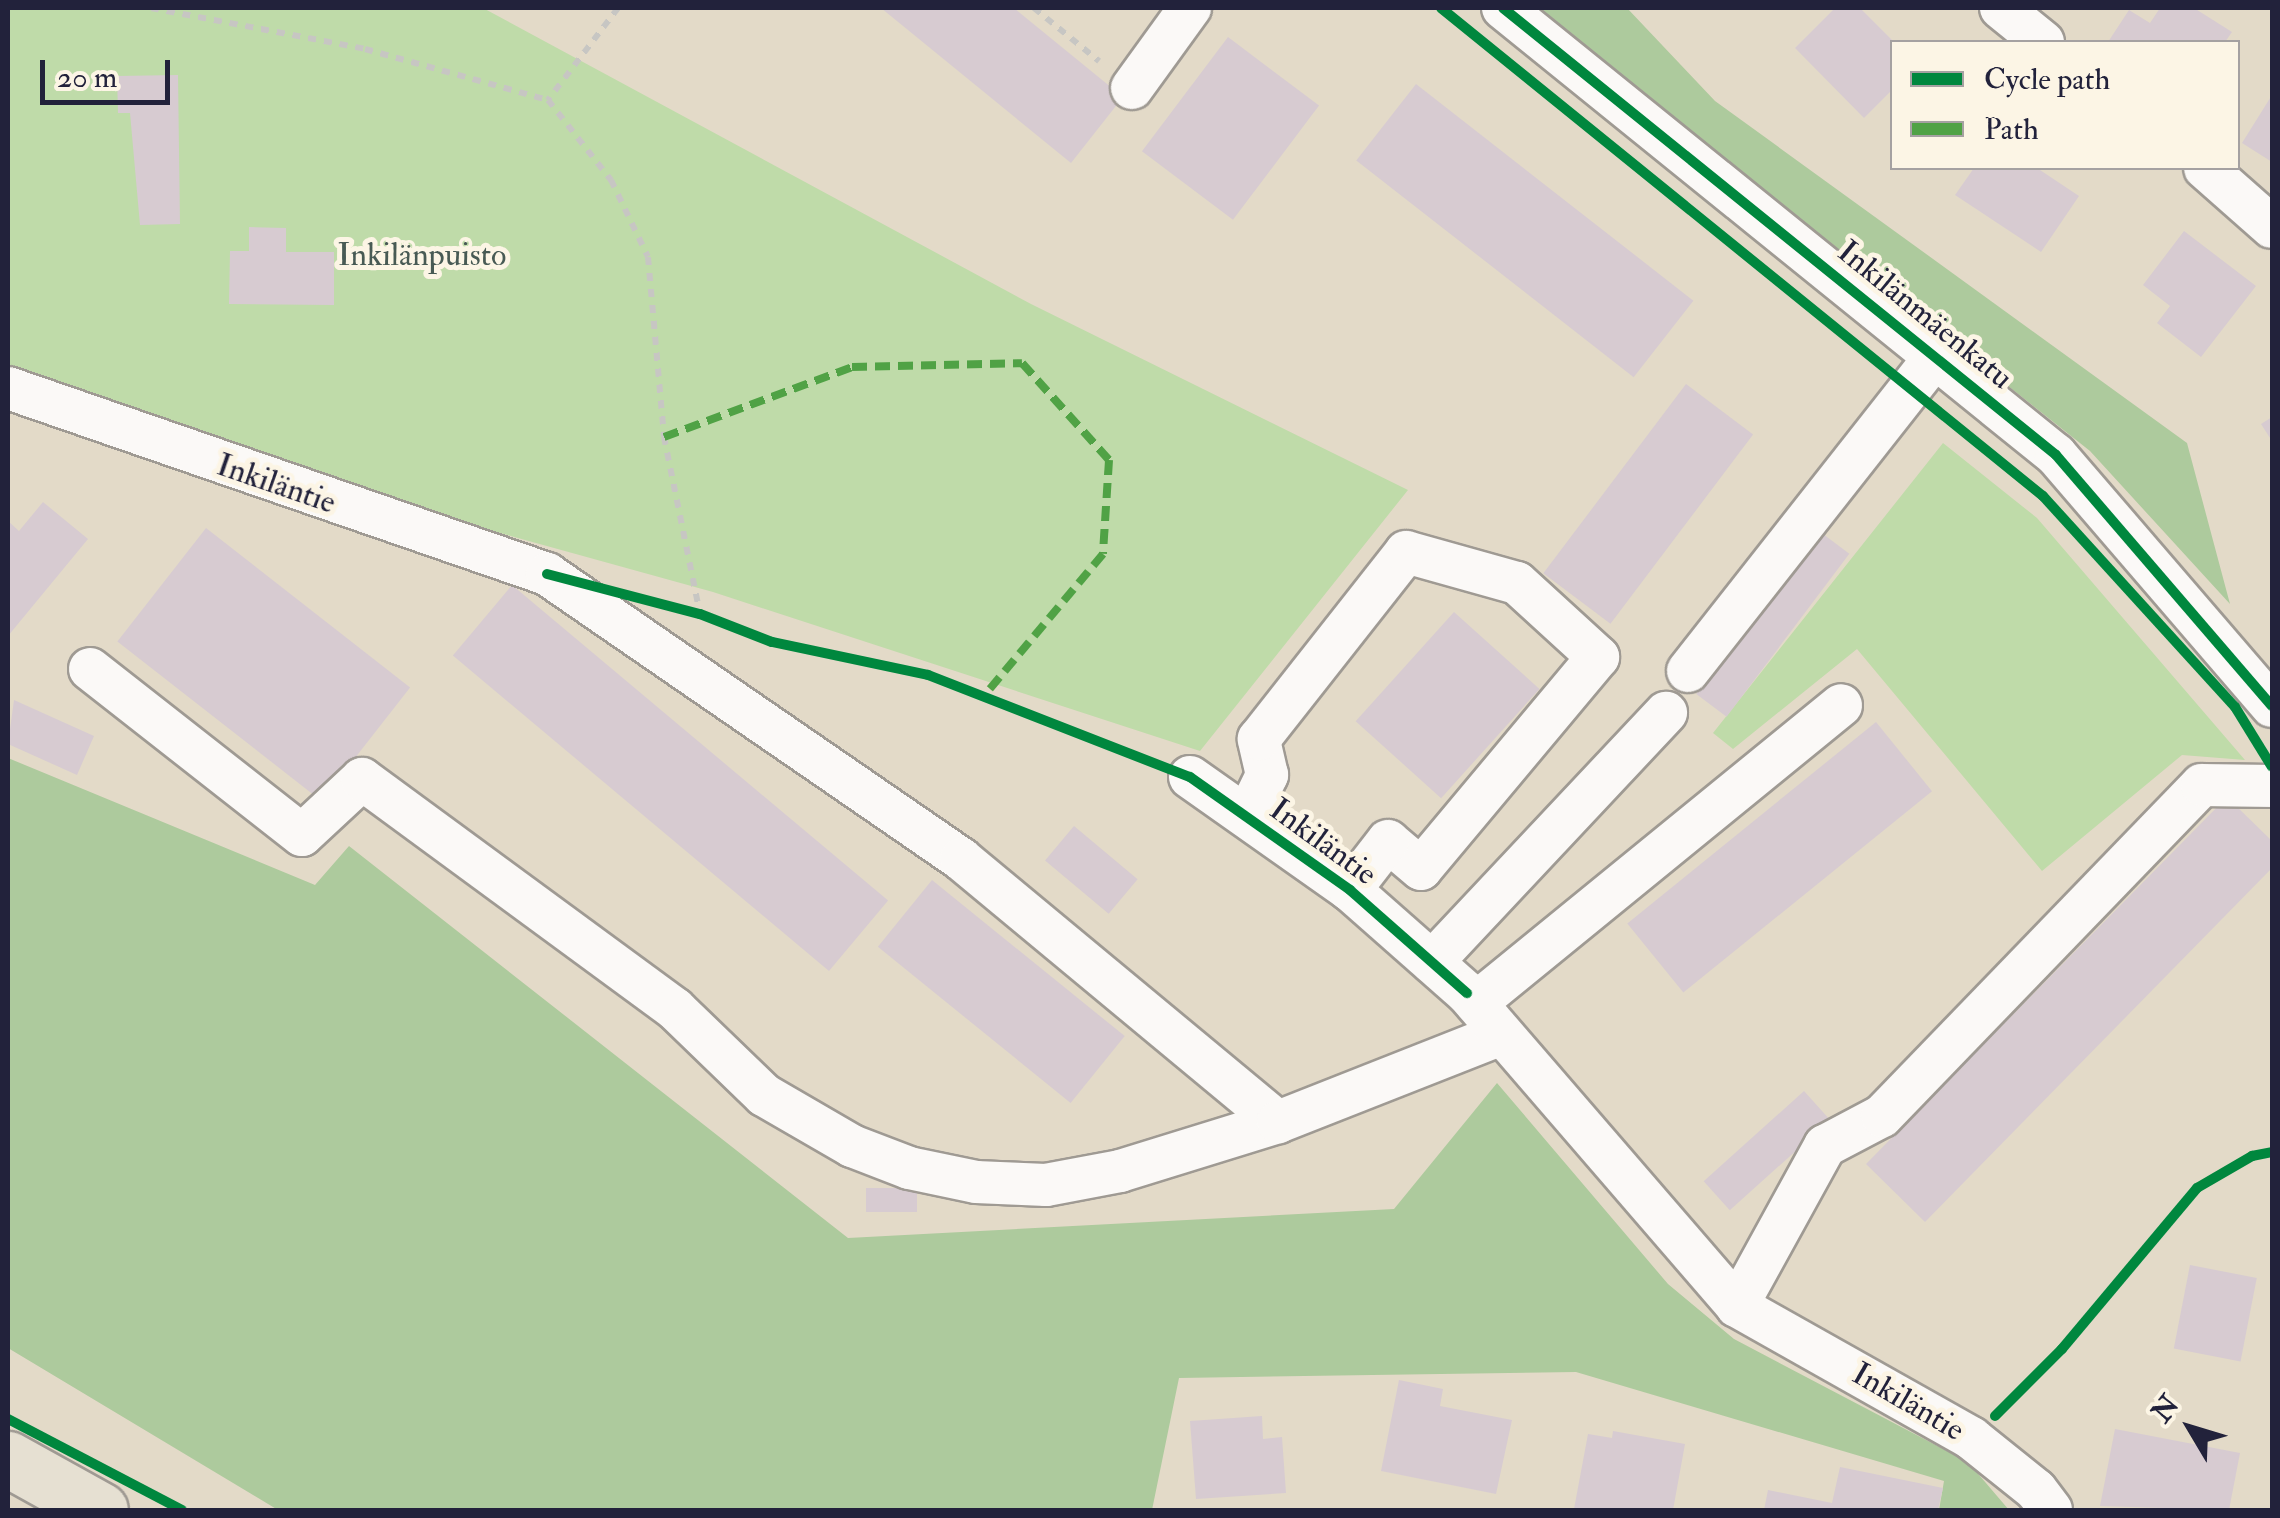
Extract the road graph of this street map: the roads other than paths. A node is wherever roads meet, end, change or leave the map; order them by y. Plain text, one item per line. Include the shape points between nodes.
1 (1190, 8) edge
2 (1503, 8) edge
3 (2001, 8) edge
4 (2040, 40) edge
5 (1132, 88) road end
6 (2206, 170) edge
7 (2272, 228) edge
8 (1937, 355) junction
9 (8, 388) edge
10 (90, 668) dead end
11 (1688, 672) dead end
12 (1841, 705) dead end
13 (2272, 706) edge
14 (1666, 714) dead end
15 (1190, 777) dead end
16 (2272, 786) edge
17 (1246, 816) junction
18 (1350, 890) junction
19 (1432, 962) junction
20 (1481, 1010) junction
21 (1278, 1122) junction
22 (1737, 1306) junction
23 (8, 1459) edge
24 (100, 1510) edge
25 (2052, 1510) edge

1 - 5 street
2 - 8 street, Inkilänmäenkatu
3 - 4 street
6 - 7 street
8 - 11 street
8 - 13 street, Inkilänmäenkatu via 2056,455
9 - 21 street, Inkiläntie via 547,574 961,860
10 - 21 street via 302,835 362,778 674,1009 764,1094 852,1146 909,1168 976,1182 1046,1185 1177,1156
12 - 20 street
14 - 19 street
15 - 17 street, Inkiläntie
16 - 22 street via 2202,786 1882,1116 1825,1146
17 - 18 street, Inkiläntie
17 - 18 street via 1267,776 1259,739 1406,552 1517,584 1598,657 1421,869 1388,840
18 - 19 street, Inkiläntie
19 - 20 street, Inkiläntie
20 - 21 street
20 - 22 street, Inkiläntie
22 - 25 street, Inkiläntie via 1971,1438
23 - 24 main road

